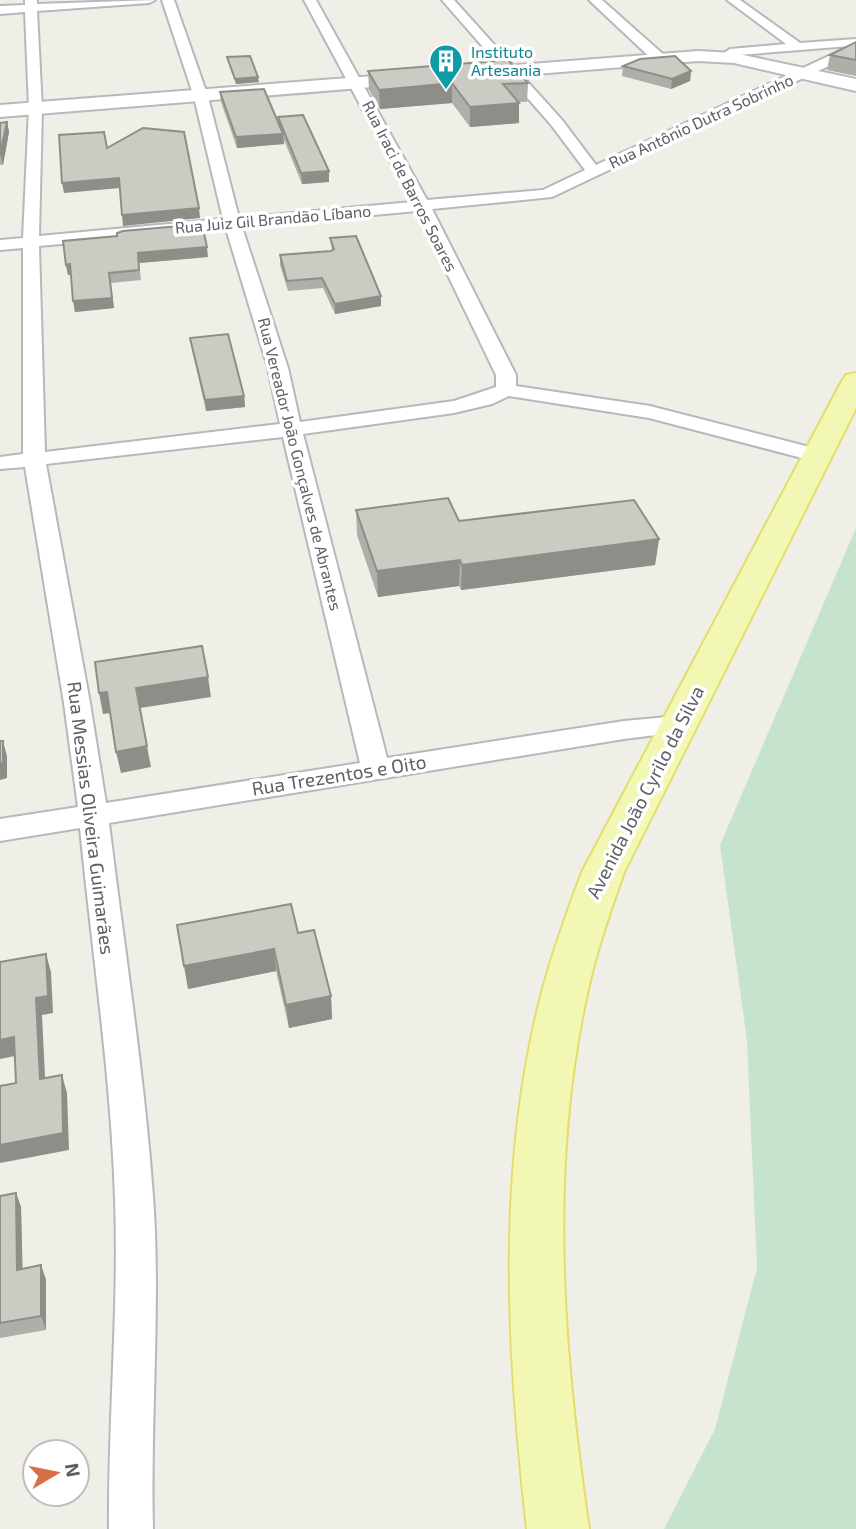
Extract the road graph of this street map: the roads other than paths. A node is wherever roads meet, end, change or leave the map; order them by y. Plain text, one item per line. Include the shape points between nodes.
1 (149, 0) edge
2 (168, 0) edge
3 (310, 0) edge
4 (448, 0) edge
5 (595, 0) edge
6 (733, 0) edge
7 (31, 4) edge
8 (0, 10) edge
9 (856, 42) edge
10 (796, 46) junction
11 (856, 48) edge
12 (730, 53) junction
13 (658, 57) junction
14 (509, 69) junction
15 (804, 72) junction
16 (356, 82) junction
17 (856, 83) edge
18 (200, 95) junction
19 (34, 107) junction
20 (0, 109) edge
21 (594, 172) junction
22 (546, 194) joint
23 (421, 206) junction
24 (232, 223) junction
25 (32, 242) junction
26 (0, 245) edge
27 (856, 381) edge
28 (506, 382) junction
29 (294, 428) junction
30 (817, 456) junction
31 (34, 459) junction
32 (0, 463) edge
33 (678, 724) junction
34 (376, 769) junction
35 (93, 814) junction
36 (0, 830) edge
37 (131, 1529) edge
38 (558, 1529) edge

1 - 7 street
2 - 18 street, Rua Vereador João Gonçalves de Abrantes
3 - 16 street, Rua Iraci de Barros Soares
4 - 14 street
5 - 13 street
6 - 10 street
7 - 8 street
7 - 19 street, Rua Messias Oliveira Guimarães
9 - 10 street
10 - 12 street
11 - 15 street, Rua Antônio Dutra Sobrinho
12 - 13 main road
12 - 15 main road
13 - 14 main road
13 - 15 main road via 734,58
14 - 16 main road
14 - 21 street
15 - 17 main road
15 - 21 street, Rua Antônio Dutra Sobrinho
16 - 18 main road
16 - 23 street, Rua Iraci de Barros Soares
18 - 19 main road
18 - 24 street, Rua Vereador João Gonçalves de Abrantes
19 - 20 main road
19 - 25 street, Rua Messias Oliveira Guimarães
21 - 22 street, Rua Antônio Dutra Sobrinho
22 - 23 street, Rua Juiz Gil Brandão Líbano
23 - 24 street, Rua Juiz Gil Brandão Líbano
23 - 28 street, Rua Iraci de Barros Soares
24 - 25 street, Rua Juiz Gil Brandão Líbano
24 - 29 street, Rua Vereador João Gonçalves de Abrantes
25 - 26 street, Rua Juiz Gil Brandão Líbano
25 - 31 street, Rua Messias Oliveira Guimarães
27 - 30 main road, Avenida João Cyrilo da Silva
28 - 29 street via 495,396
28 - 30 street via 660,414
29 - 31 street
29 - 34 street, Rua Vereador João Gonçalves de Abrantes via 306,493
30 - 33 main road, Avenida João Cyrilo da Silva
31 - 32 street
31 - 35 street, Rua Messias Oliveira Guimarães
33 - 34 street, Rua Trezentos e Oito
33 - 38 main road, Avenida João Cyrilo da Silva via 586,913 554,1050 539,1162 537,1222 541,1386
34 - 35 street, Rua Trezentos e Oito
35 - 36 street, Rua Trezentos e Oito
35 - 37 street, Rua Messias Oliveira Guimarães via 134,1197 137,1295

